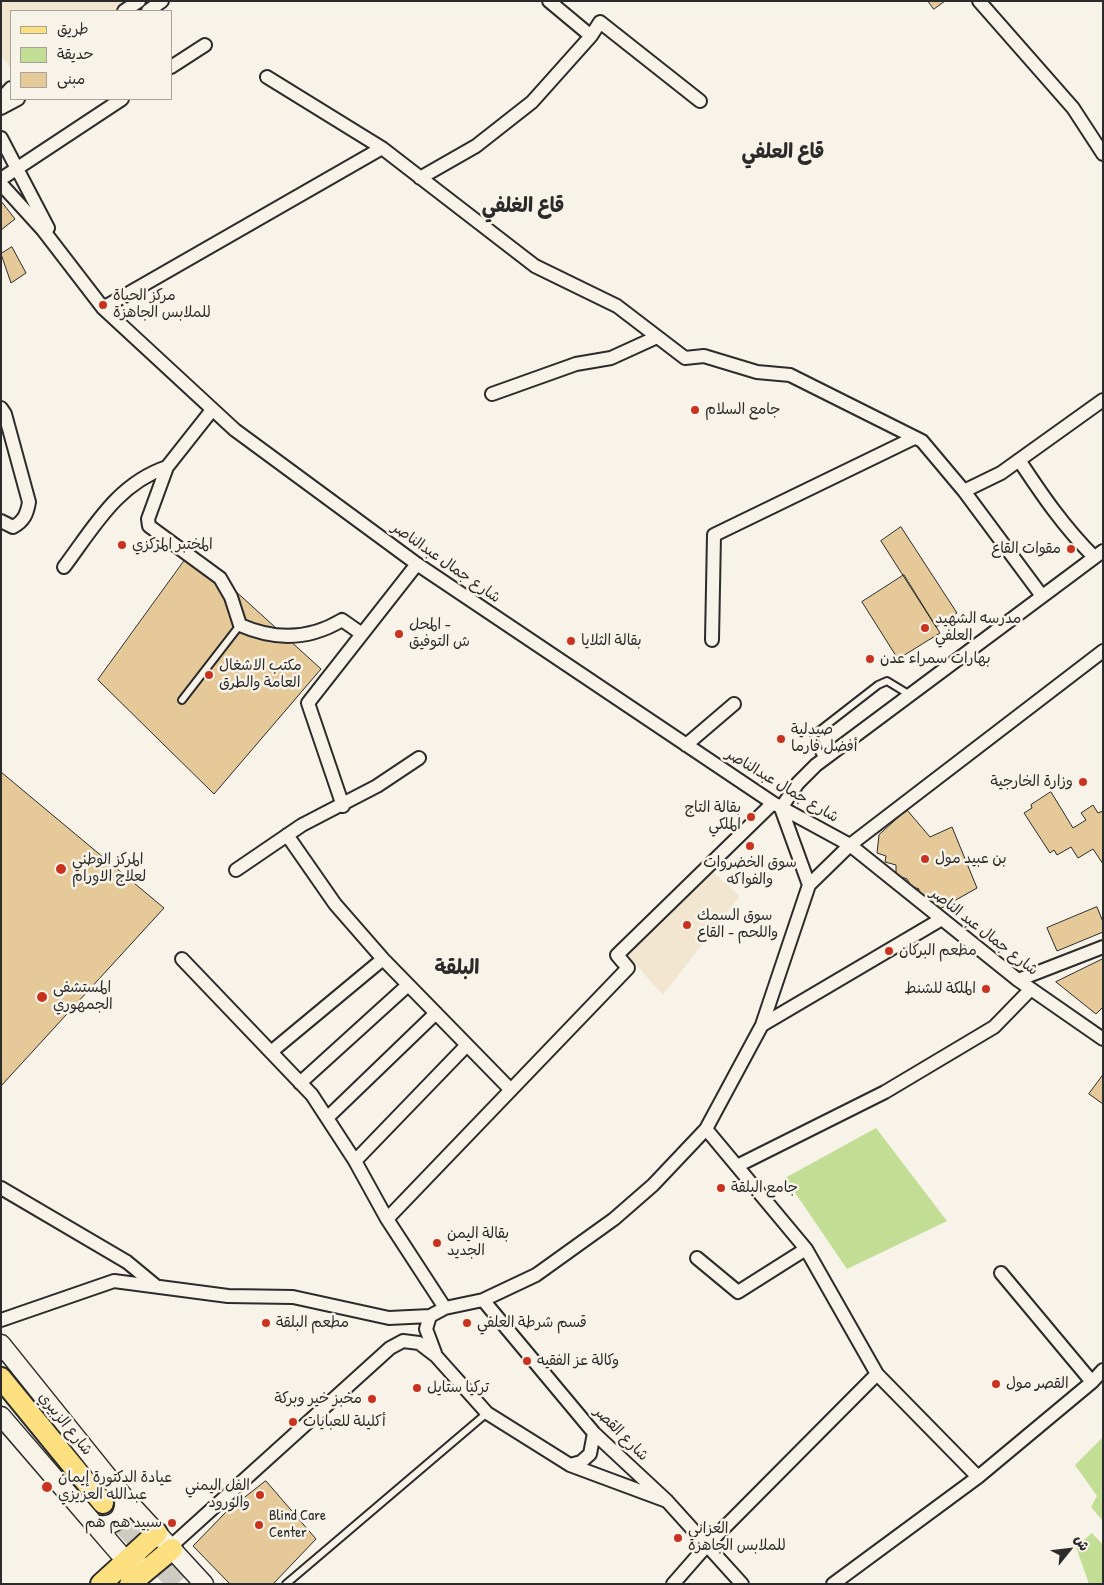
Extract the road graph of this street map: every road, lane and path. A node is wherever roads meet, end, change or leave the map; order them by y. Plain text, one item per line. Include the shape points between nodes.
1 (139, 1) edge
2 (162, 1) edge
3 (550, 1) edge
4 (979, 1) edge
5 (126, 10) edge
6 (149, 10) edge
7 (591, 36) junction
8 (206, 45) dead end
9 (172, 66) edge
10 (267, 78) dead end
11 (16, 100) edge
12 (120, 100) edge
13 (700, 101) dead end
14 (1, 108) edge
15 (1, 138) edge
16 (382, 148) junction
17 (1103, 154) edge
18 (17, 168) junction
19 (420, 178) junction
20 (1, 180) edge
21 (1, 184) edge
22 (63, 257) junction
23 (103, 308) junction
24 (657, 337) junction
25 (492, 394) dead end
26 (1103, 400) edge
27 (1, 408) edge
28 (212, 410) junction
29 (914, 438) junction
30 (1019, 460) junction
31 (167, 467) junction
32 (964, 492) junction
33 (1, 521) edge
34 (1098, 554) edge
35 (416, 564) junction
36 (64, 567) dead end
37 (1042, 596) junction
38 (240, 624) junction
39 (362, 634) junction
40 (712, 640) dead end
41 (1103, 652) edge
42 (910, 695) junction
43 (182, 700) dead end
44 (734, 704) dead end
45 (686, 744) junction
46 (419, 758) dead end
47 (823, 760) junction
48 (777, 805) junction
49 (343, 806) junction
50 (287, 835) junction
51 (850, 846) junction
52 (236, 870) dead end
53 (809, 885) junction
54 (940, 920) junction
55 (1103, 947) edge
56 (182, 959) dead end
57 (383, 959) junction
58 (1018, 980) junction
59 (408, 985) junction
60 (1031, 989) junction
61 (436, 1013) junction
62 (762, 1025) junction
63 (1103, 1039) edge
64 (467, 1045) junction
65 (271, 1052) junction
66 (300, 1083) junction
67 (511, 1090) junction
68 (327, 1118) junction
69 (706, 1129) junction
70 (355, 1162) junction
71 (737, 1166) junction
72 (1, 1188) edge
73 (388, 1219) junction
74 (806, 1249) junction
75 (697, 1258) dead end
76 (1001, 1273) dead end
77 (156, 1286) junction
78 (483, 1300) junction
79 (445, 1308) junction
80 (430, 1316) junction
81 (1, 1320) edge
82 (1, 1344) edge
83 (436, 1356) junction
84 (1103, 1370) edge
85 (877, 1374) junction
86 (1, 1378) edge
87 (1092, 1382) junction
88 (1, 1399) edge
89 (487, 1413) junction
90 (1, 1416) edge
91 (594, 1433) junction
92 (570, 1465) junction
93 (978, 1477) junction
94 (124, 1497) junction
95 (667, 1501) junction
96 (97, 1513) junction
97 (166, 1543) junction
98 (708, 1544) junction
99 (136, 1576) edge
100 (198, 1583) edge
101 (101, 1584) edge
102 (286, 1584) edge
103 (673, 1584) edge
104 (742, 1584) edge
105 (833, 1584) edge

1 - 5 street
2 - 6 street
3 - 7 street
4 - 17 street via 1073,108
7 - 13 street via 600,22
7 - 19 street via 532,102 476,146
8 - 9 street
10 - 16 street
11 - 14 street
12 - 18 street
15 - 18 street, شارع جمال عبدالناصر
16 - 19 street
16 - 23 street
18 - 20 street
18 - 22 street, شارع جمال عبدالناصر
19 - 24 street via 535,266 617,306
21 - 22 street, شارع جمال عبدالناصر
22 - 23 street, شارع جمال عبدالناصر
23 - 28 street, شارع جمال عبدالناصر
24 - 25 street via 611,358 576,364
24 - 29 street via 685,358 704,356 757,372 790,375
26 - 30 street
27 - 33 street via 29,502 22,522 13,527
28 - 31 street
28 - 35 street, شارع جمال عبدالناصر
29 - 32 street via 922,441
29 - 40 street via 714,535
30 - 32 street
30 - 34 street via 1073,536
31 - 36 street via 137,481 117,496
31 - 38 street via 148,519 149,526 220,578 231,597
32 - 37 street
34 - 37 street
35 - 39 street
35 - 45 street, شارع جمال عبدالناصر
37 - 42 street
38 - 39 street via 284,637 326,630 342,620
38 - 43 lane
39 - 49 street via 308,703
41 - 51 street
42 - 47 street
42 - 47 lane via 887,681 878,686 815,734 814,741
44 - 45 street
45 - 48 street, شارع جمال عبدالناصر
46 - 49 street
47 - 48 street
48 - 51 street, شارع جمال عبدالناصر
48 - 53 street
48 - 67 street via 617,955 628,968
49 - 50 street
50 - 52 street
50 - 57 street via 335,904
51 - 53 street
51 - 54 street, شارع جمال عبد الناصر
53 - 62 street
54 - 58 street, شارع جمال عبد الناصر
54 - 62 street
55 - 58 street
56 - 65 street
57 - 59 street
57 - 65 street
58 - 60 street, شارع جمال عبد الناصر
59 - 61 street
59 - 66 street
60 - 63 street, شارع جمال عبد الناصر
60 - 71 street via 994,1027 885,1092
61 - 64 street
61 - 68 street
62 - 69 street
64 - 67 street
64 - 70 street
65 - 66 street
66 - 68 street
67 - 73 street
68 - 70 street
69 - 71 street
69 - 78 street via 654,1184 606,1225 536,1275
70 - 73 street
71 - 74 street
72 - 77 street via 127,1262
73 - 79 street
74 - 75 street via 738,1292
74 - 85 street
76 - 87 street
77 - 80 street via 228,1296 293,1297 389,1318
77 - 81 street via 114,1281
78 - 79 street
78 - 91 street, شارع القصر
79 - 80 street
80 - 83 street via 426,1329
82 - 94 main road, شارع الزبيري
83 - 89 street
83 - 97 street via 418,1343 403,1340 390,1348
84 - 87 street
85 - 93 street
85 - 98 street
86 - 96 main road, شارع الزبيري
87 - 93 street
88 - 96 main road, شارع الزبيري
89 - 92 street
89 - 102 lane
90 - 96 main road, شارع الزبيري
91 - 92 street via 590,1454 581,1462
91 - 95 street, شارع القصر
92 - 95 street
93 - 105 street
94 - 96 main road via 122,1517 114,1524 104,1527
94 - 97 main road, شارع الزبيري
95 - 98 street, شارع القصر
96 - 99 main road, شارع الزبيري
97 - 99 main road
97 - 100 main road, شارع الزبيري
98 - 103 street
98 - 104 street, شارع القصر
99 - 101 main road

